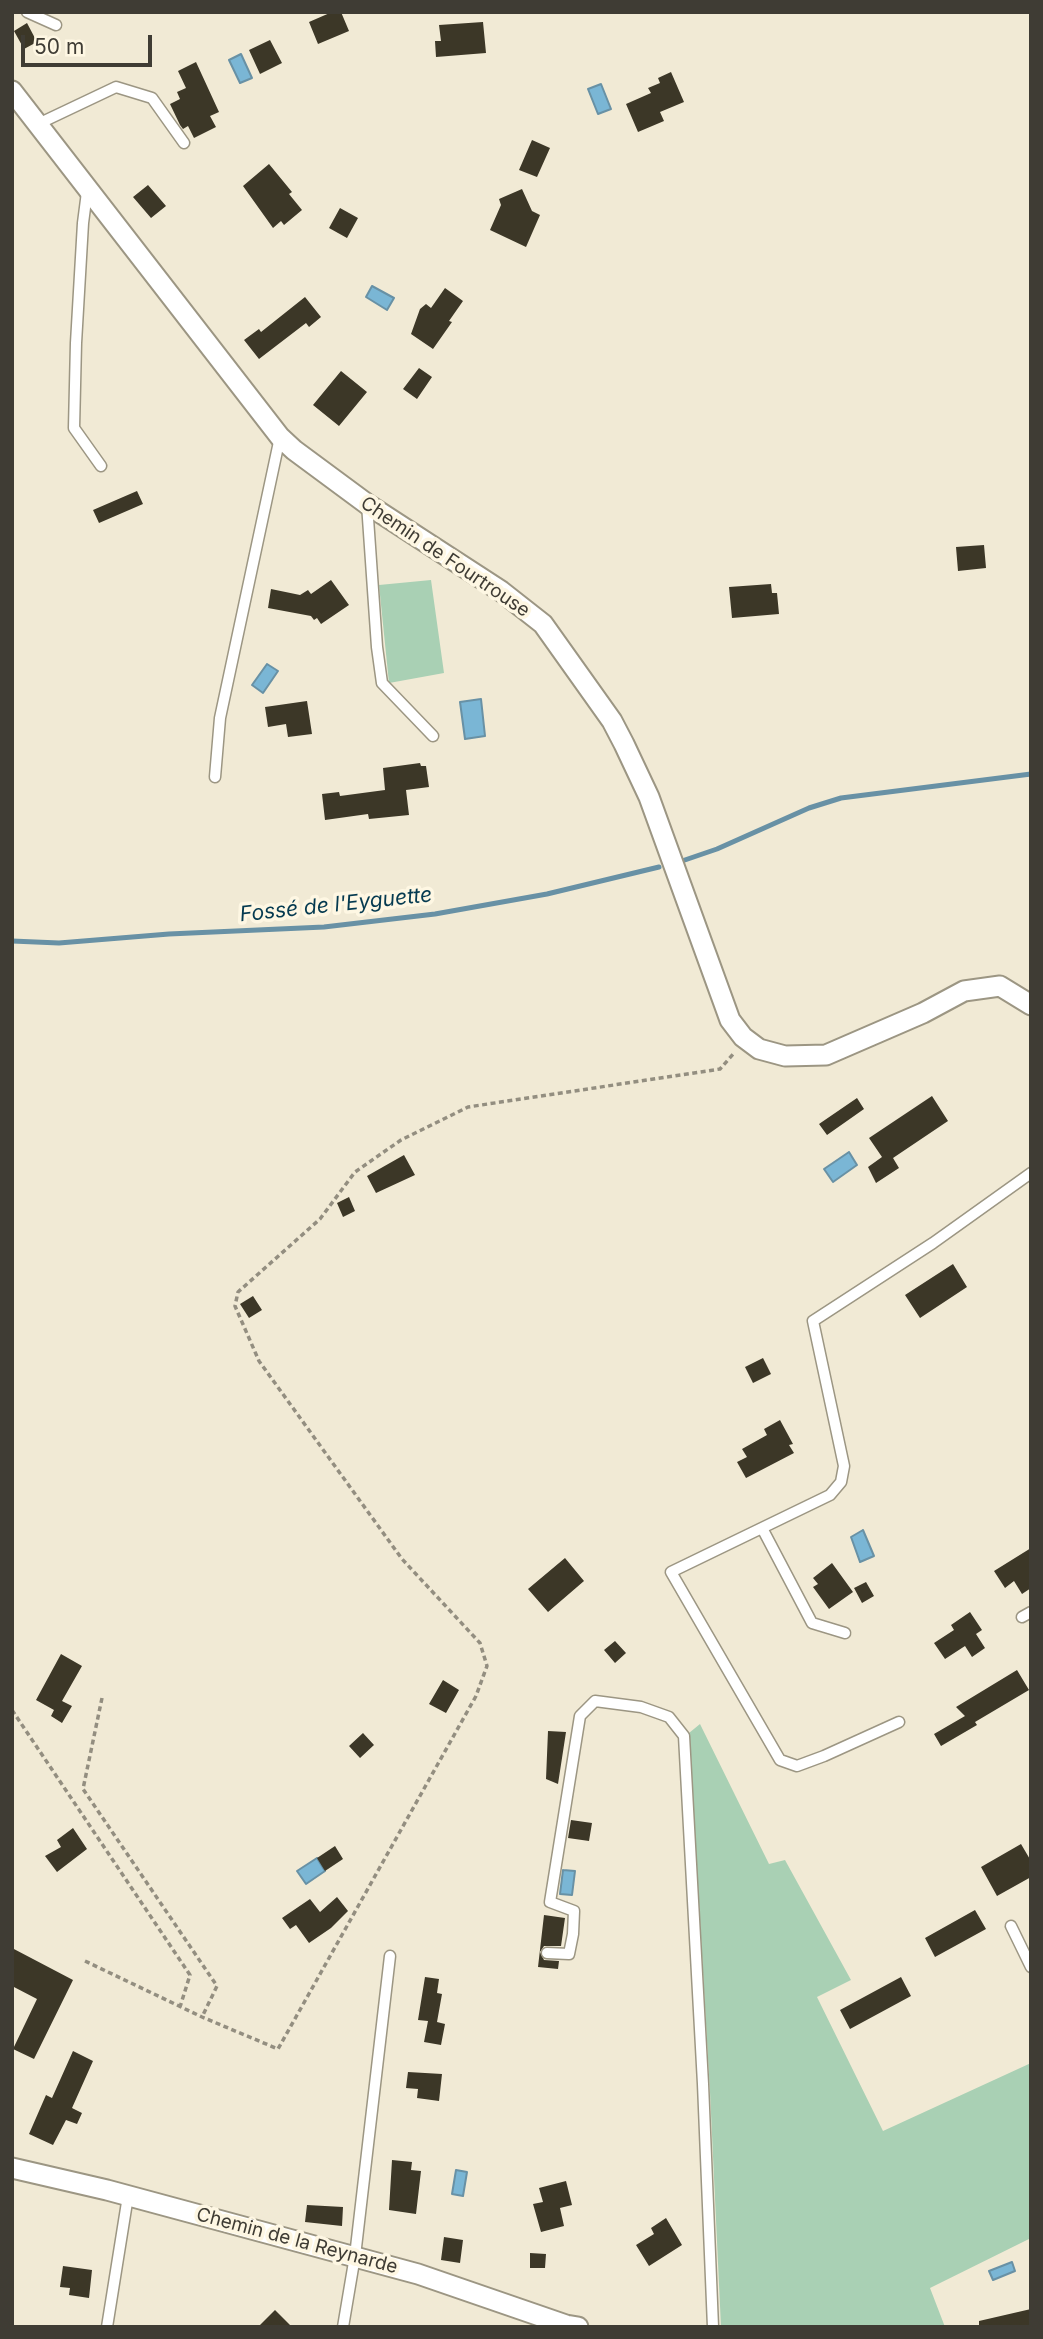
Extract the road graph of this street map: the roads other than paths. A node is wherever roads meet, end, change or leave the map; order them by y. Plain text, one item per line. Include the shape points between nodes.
1 (27, 12) edge
2 (56, 25) dead end
3 (12, 91) edge
4 (38, 124) junction
5 (184, 143) dead end
6 (88, 189) junction
7 (280, 438) junction
8 (101, 466) dead end
9 (367, 504) junction
10 (433, 736) dead end
11 (215, 776) dead end
12 (1031, 1005) edge
13 (1031, 1173) edge
14 (762, 1528) junction
15 (845, 1633) dead end
16 (899, 1722) dead end
17 (1011, 1926) dead end
18 (547, 1953) dead end
19 (390, 1956) dead end
20 (1031, 1967) edge
21 (12, 2168) edge
22 (128, 2196) junction
23 (355, 2256) junction
24 (107, 2327) edge
25 (343, 2327) edge
26 (578, 2327) edge
27 (713, 2327) edge

1 - 2 lane
3 - 4 street, Chemin de Fourtrouse
4 - 5 lane via 116,87 152,98
4 - 6 street, Chemin de Fourtrouse
6 - 7 street, Chemin de Fourtrouse
6 - 8 lane via 75,428
7 - 9 street, Chemin de Fourtrouse
7 - 11 lane via 220,718
9 - 10 lane via 382,683
9 - 12 street, Chemin de Fourtrouse via 501,591 543,624 612,721 649,797 730,1020 743,1037 759,1049 785,1056 826,1055 964,991 1000,986
13 - 14 lane via 813,1321 844,1466 841,1482 830,1495
14 - 15 lane via 812,1623
14 - 16 lane via 671,1572 780,1760 797,1766
17 - 20 lane
18 - 27 lane via 569,1954 573,1934 574,1911 550,1902 580,1716 595,1701 641,1707 670,1717 684,1736
19 - 23 lane
21 - 22 street, Chemin de la Reynarde
22 - 23 street, Chemin de la Reynarde
22 - 24 lane
23 - 25 lane
23 - 26 street, Chemin de la Reynarde

